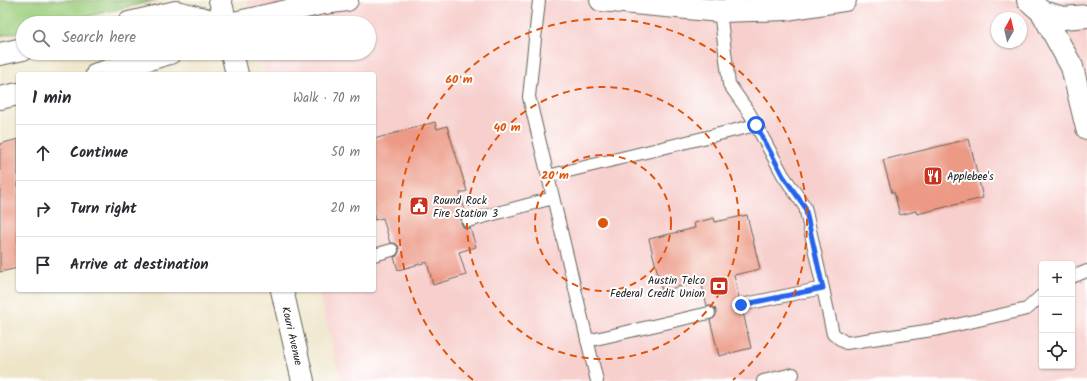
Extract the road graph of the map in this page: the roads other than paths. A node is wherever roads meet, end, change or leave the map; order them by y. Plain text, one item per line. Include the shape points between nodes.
1 (220, 0) edge
2 (346, 0) edge
3 (539, 0) edge
4 (601, 0) edge
5 (845, 0) edge
6 (1035, 6) edge
7 (720, 11) junction
8 (159, 16) edge
9 (192, 16) edge
10 (224, 16) edge
11 (265, 16) edge
12 (1087, 16) edge
13 (16, 51) edge
14 (0, 54) edge
15 (146, 60) edge
16 (234, 60) edge
17 (104, 72) edge
18 (237, 72) edge
19 (16, 94) edge
20 (0, 98) edge
21 (756, 125) junction
22 (1087, 128) edge
23 (548, 176) junction
24 (553, 198) junction
25 (468, 221) dead end
26 (392, 250) dead end
27 (376, 254) edge
28 (1087, 271) edge
29 (1075, 276) edge
30 (823, 288) junction
31 (282, 292) edge
32 (1040, 297) edge
33 (741, 305) dead end
34 (708, 313) dead end
35 (587, 341) junction
36 (793, 374) dead end
37 (303, 381) edge
38 (597, 381) edge
39 (763, 381) edge

1 - 10 street
2 - 11 street
3 - 23 lane via 529,97
4 - 7 street
5 - 7 street via 788,9
6 - 12 street via 1064,18
6 - 22 street via 1072,67
7 - 21 lane via 729,84
8 - 9 street via 176,12
13 - 14 street
15 - 17 street
16 - 18 street
19 - 20 street
21 - 23 lane
21 - 30 lane via 783,176 805,207
23 - 24 lane
24 - 25 lane
24 - 35 lane
26 - 27 lane
28 - 29 lane
30 - 32 lane via 833,334 846,343 939,329 1027,309
30 - 33 lane
31 - 37 street, Kouri Avenue
34 - 35 lane
35 - 38 lane
36 - 39 lane

